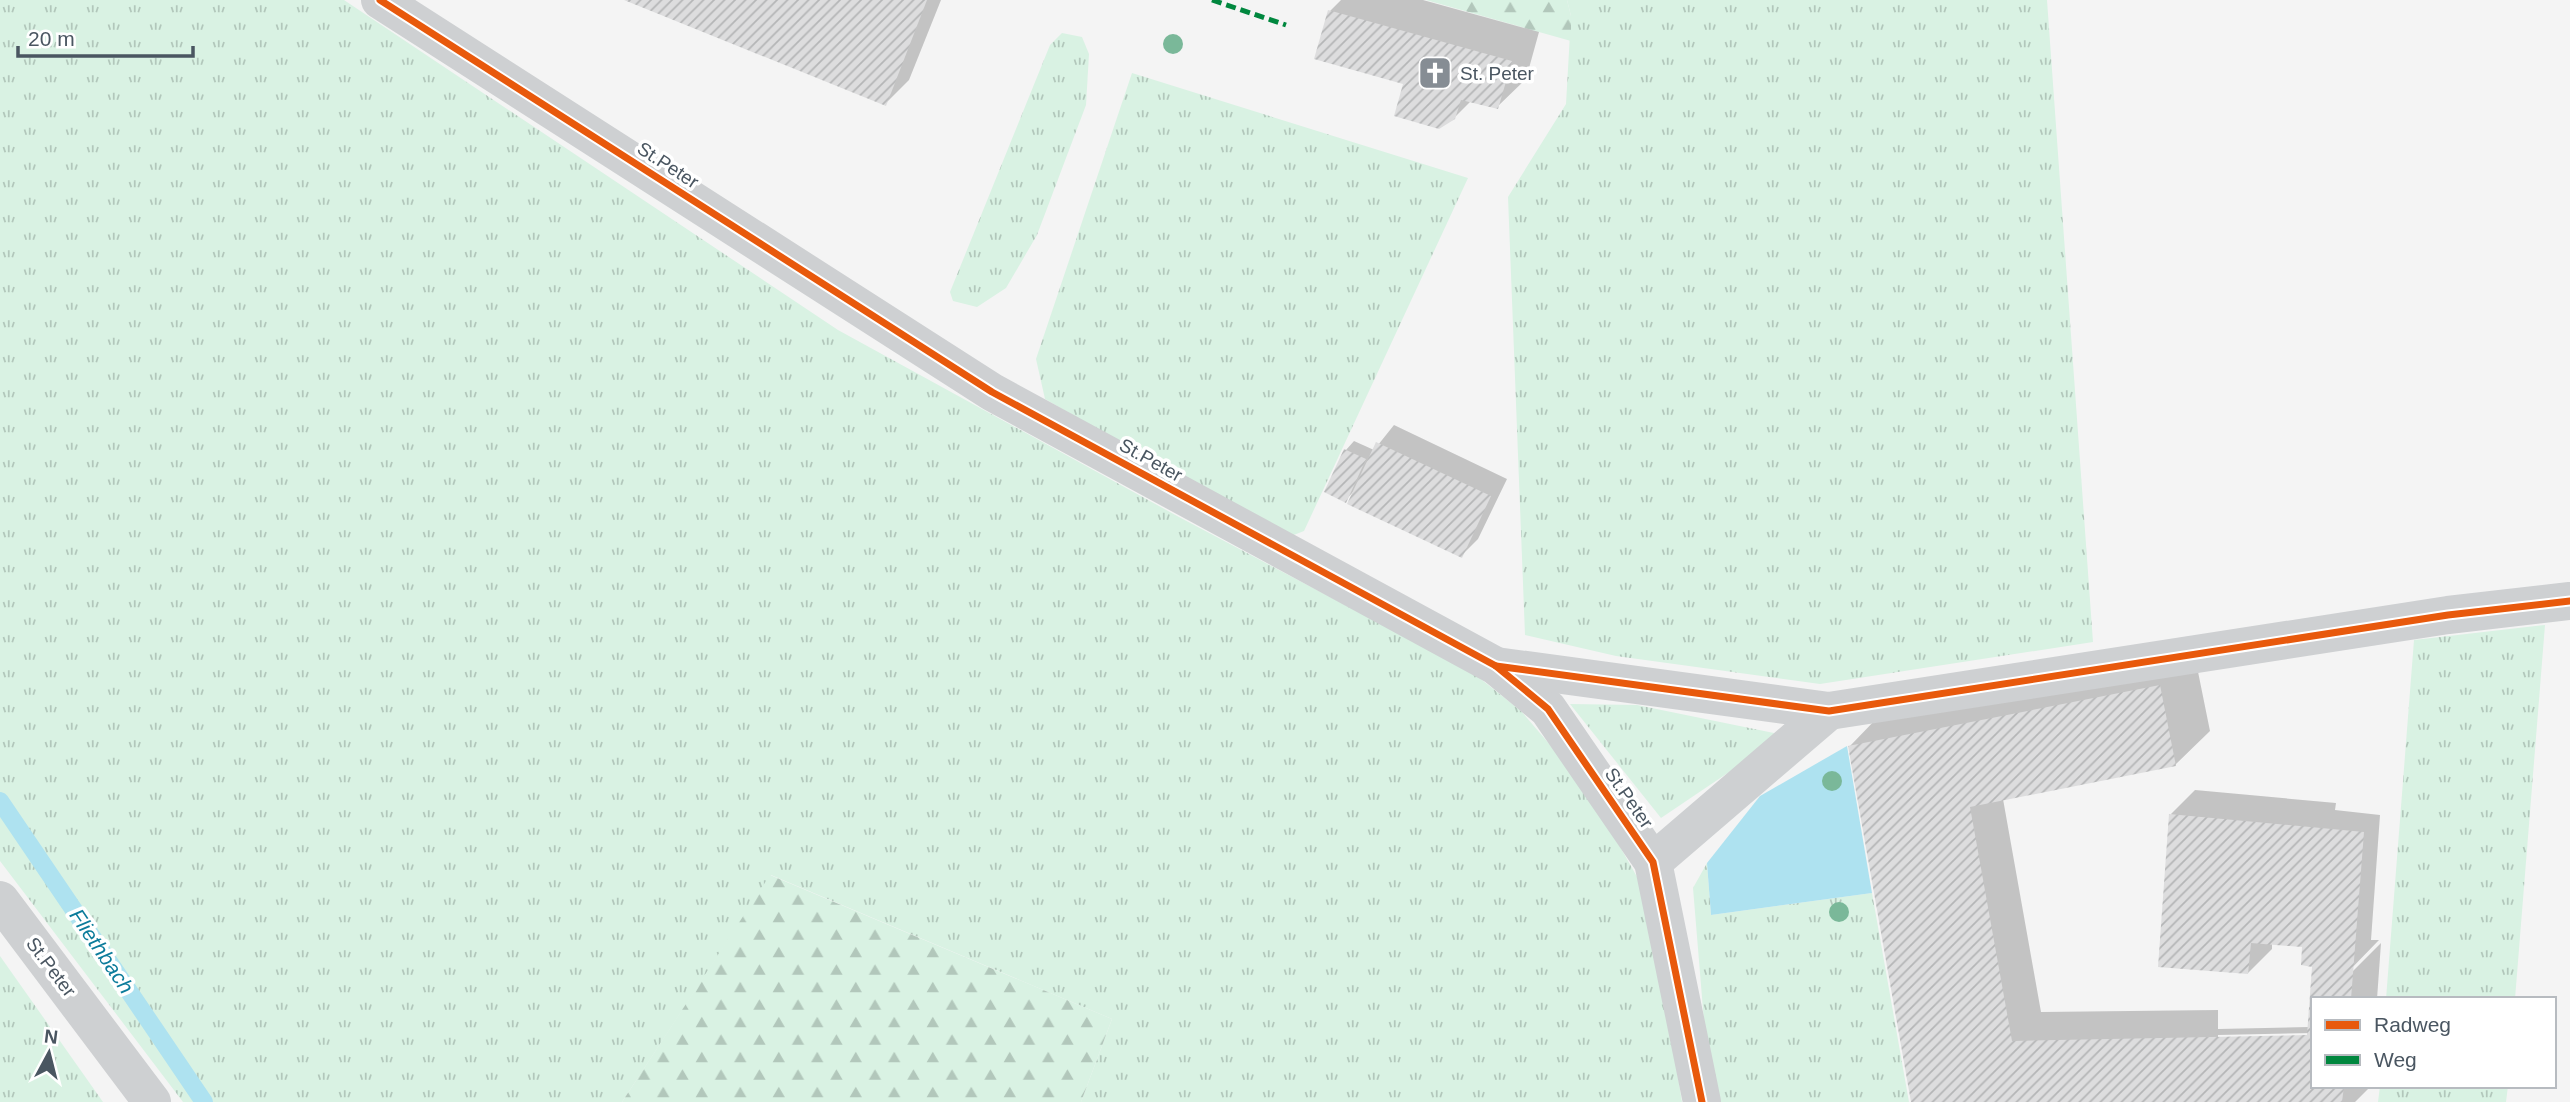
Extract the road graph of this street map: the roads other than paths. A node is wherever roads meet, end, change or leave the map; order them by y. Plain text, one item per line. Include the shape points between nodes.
1 (380, 0) edge
2 (2570, 601) edge
3 (1496, 666) junction
4 (1829, 711) junction
5 (1653, 862) junction
6 (0, 900) edge
7 (152, 1102) edge
8 (1702, 1102) edge

1 - 3 street, St.Peter via 992,391
2 - 4 street via 2448,615
3 - 4 street
3 - 5 street, St.Peter via 1548,709
4 - 5 street
5 - 8 street, St.Peter
6 - 7 street, St.Peter

